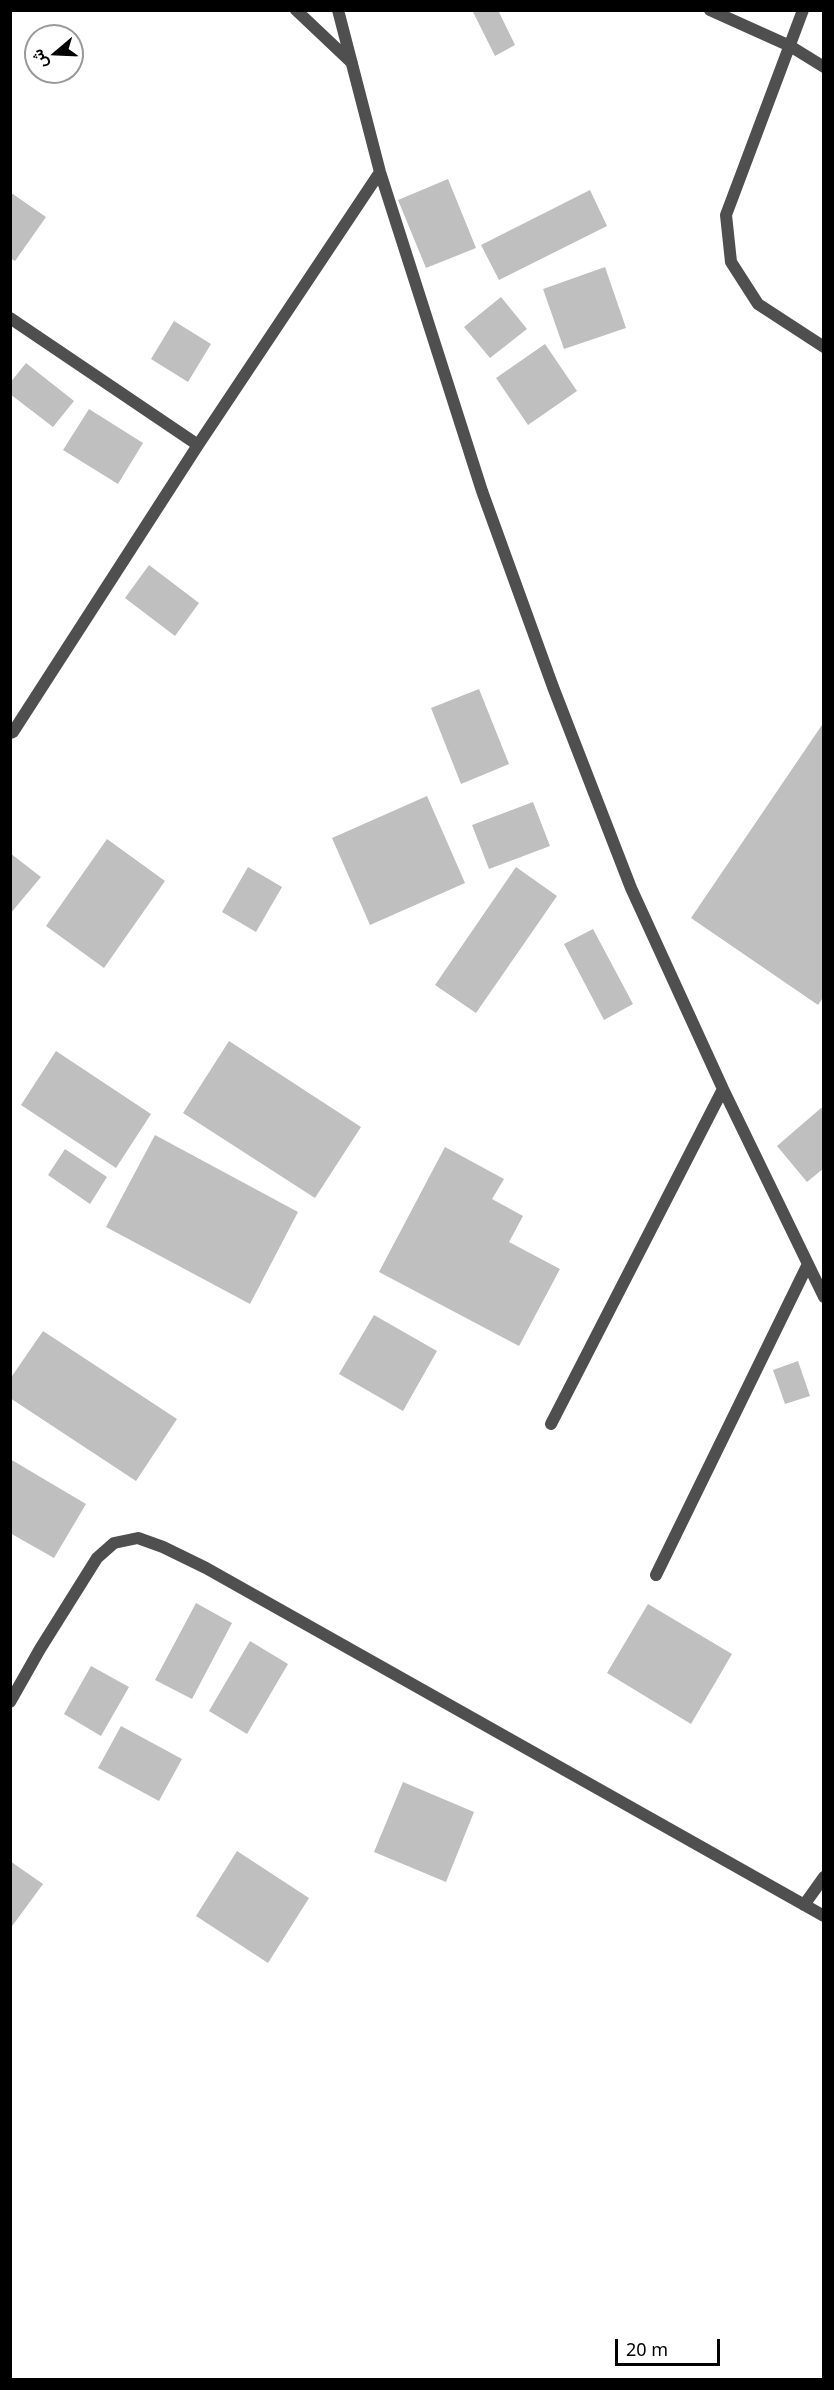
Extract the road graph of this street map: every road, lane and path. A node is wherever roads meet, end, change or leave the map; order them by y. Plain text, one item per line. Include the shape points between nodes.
1 (296, 10) edge
2 (338, 10) edge
3 (710, 10) edge
4 (803, 10) edge
5 (790, 46) junction
6 (353, 63) junction
7 (824, 67) edge
8 (380, 172) junction
9 (10, 318) edge
10 (824, 346) edge
11 (198, 445) junction
12 (10, 733) edge
13 (723, 1089) junction
14 (808, 1264) junction
15 (824, 1297) edge
16 (551, 1424) dead end
17 (656, 1575) dead end
18 (10, 1702) edge
19 (824, 1877) edge
20 (804, 1905) junction
21 (824, 1916) edge

1 - 6 street
2 - 6 street
3 - 5 street
4 - 5 street
5 - 7 street
5 - 10 street via 726,215 731,262 758,304
6 - 8 street
8 - 11 street
8 - 13 street via 482,490 553,687 631,888
9 - 11 street
11 - 12 street
13 - 14 street
13 - 16 street
14 - 15 street
14 - 17 street
18 - 20 street via 97,1558 114,1543 138,1538 206,1568
19 - 20 street
20 - 21 street

